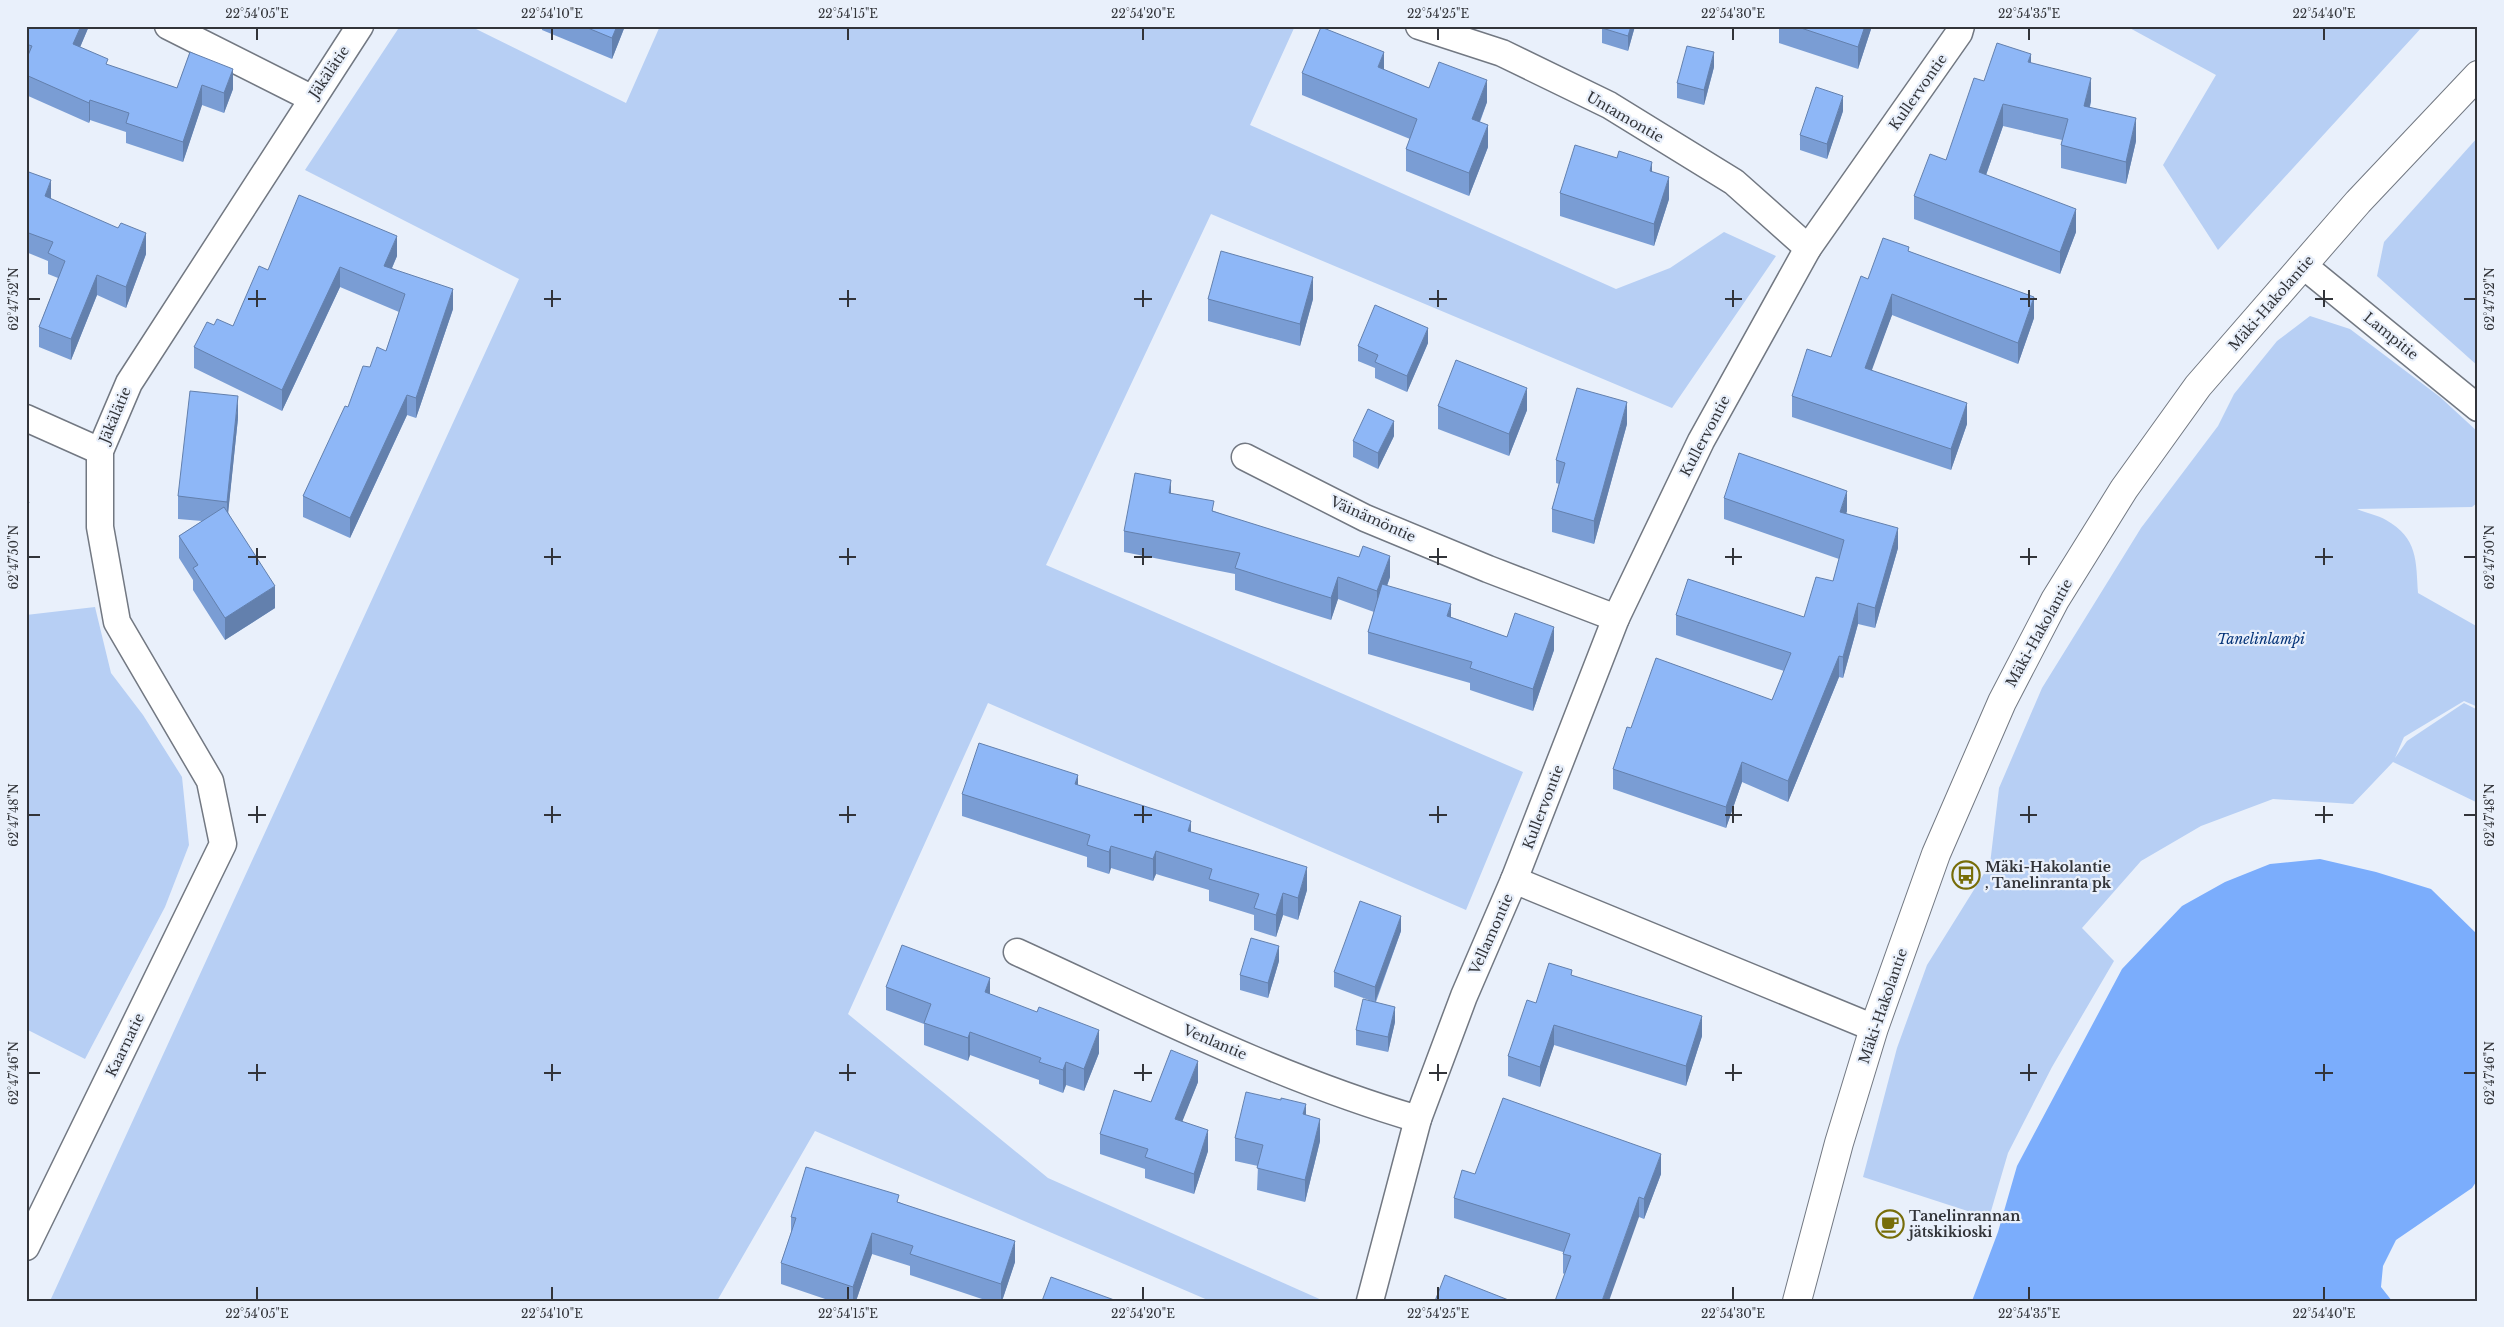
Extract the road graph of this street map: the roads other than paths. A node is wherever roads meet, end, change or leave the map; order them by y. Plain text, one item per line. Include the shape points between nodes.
1 (168, 26) edge
2 (360, 26) edge
3 (1419, 26) edge
4 (1961, 26) edge
5 (2478, 75) edge
6 (312, 98) junction
7 (1808, 248) junction
8 (2304, 266) junction
9 (2478, 408) edge
10 (26, 418) edge
11 (100, 451) junction
12 (1245, 458) dead end
13 (1616, 618) junction
14 (223, 844) joint
15 (1514, 880) junction
16 (1017, 952) dead end
17 (1874, 1028) junction
18 (1418, 1119) junction
19 (26, 1247) edge
20 (1370, 1301) edge
21 (1797, 1301) edge

1 - 6 street
2 - 6 street, Jäkälätie
3 - 7 street, Untamontie via 1502,53 1609,104 1734,182
4 - 7 street, Kullervontie via 1960,34
5 - 8 street, Mäki-Hakolantie via 2358,202
6 - 11 street, Jäkälätie via 129,383
7 - 13 street, Kullervontie via 1701,441
8 - 9 street, Lampitie
8 - 17 street, Mäki-Hakolantie via 2198,386 2124,489 2055,600 2002,702 1936,854
10 - 11 street
11 - 14 street, Jäkälätie via 100,527 117,622 210,781
12 - 13 street, Väinämöntie via 1365,518
13 - 15 street, Kullervontie
14 - 19 street, Kaarnatie
15 - 17 street, Vellamontie
15 - 18 street, Vellamontie via 1464,996
16 - 18 street, Venlantie via 1196,1034 1361,1102
17 - 21 street, Mäki-Hakolantie
18 - 20 street, Vellamontie

